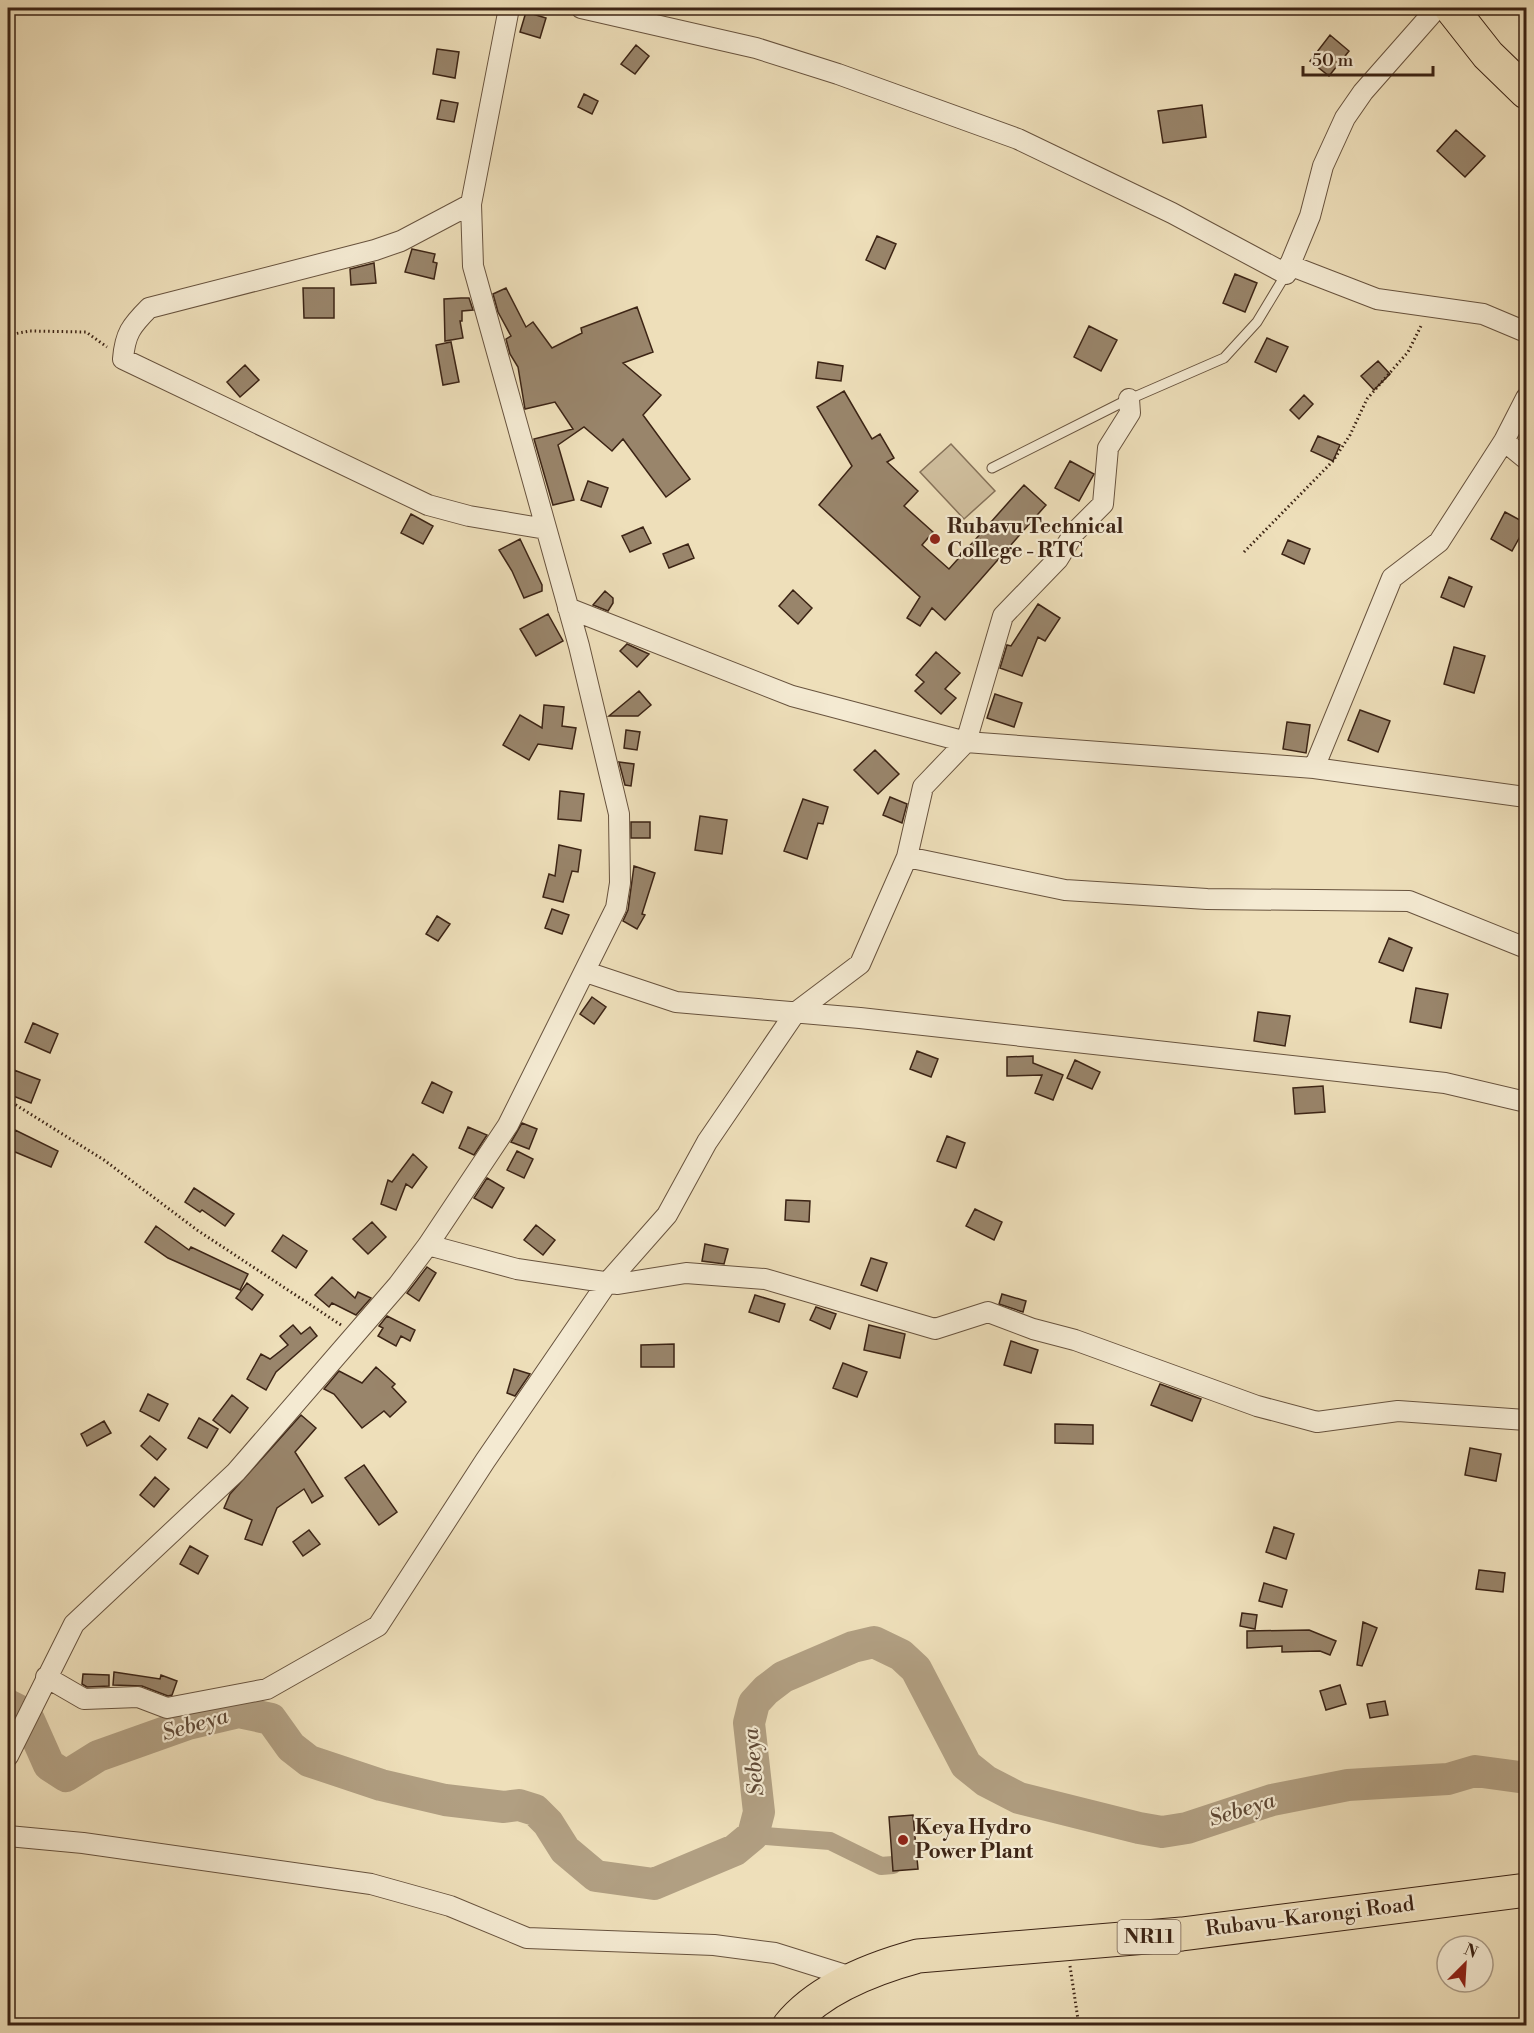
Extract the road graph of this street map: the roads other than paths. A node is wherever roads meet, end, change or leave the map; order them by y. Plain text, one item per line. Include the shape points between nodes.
1 (509, 8) edge
2 (581, 8) edge
3 (1437, 8) edge
4 (1451, 8) edge
5 (1527, 92) edge
6 (471, 204) junction
7 (1287, 269) junction
8 (1527, 332) edge
9 (1527, 398) edge
10 (1129, 399) junction
11 (1504, 441) junction
12 (1527, 459) edge
13 (992, 468) dead end
14 (546, 529) junction
15 (568, 608) junction
16 (966, 742) junction
17 (1314, 768) junction
18 (1527, 797) edge
19 (907, 856) junction
20 (1527, 948) edge
21 (586, 972) junction
22 (795, 1013) junction
23 (1527, 1102) edge
24 (428, 1245) junction
25 (607, 1283) junction
26 (1527, 1420) edge
27 (46, 1677) junction
28 (8, 1756) edge
29 (8, 1836) edge
30 (1527, 1890) edge
31 (855, 1978) junction
32 (789, 2025) edge

1 - 6 street
2 - 7 street via 756,48 1018,140
3 - 7 street via 1345,118 1323,166 1310,216
4 - 5 highway via 1488,55
6 - 14 street via 473,266
6 - 14 street via 401,241 375,250 149,309 124,339 123,359 428,505
7 - 8 street via 1377,299 1483,314
7 - 10 lane via 1257,322 1224,358
9 - 11 street
10 - 13 lane
10 - 16 street via 1130,413 1108,448 1103,504 1074,533 1058,559 1003,616
11 - 12 street
11 - 17 street via 1439,542 1392,578
14 - 15 street
15 - 16 street via 792,696
15 - 21 street via 619,814 621,849 616,909
16 - 17 street
16 - 19 street via 923,787
17 - 18 street
19 - 20 street via 1065,890 1207,899 1409,901
19 - 22 street via 860,964
21 - 22 street via 676,1002
21 - 24 street via 508,1125
22 - 23 street via 1444,1083
22 - 25 street via 707,1142 667,1215
24 - 25 street via 517,1269
24 - 27 street via 236,1472 74,1624
25 - 26 street via 686,1273 765,1279 935,1329 988,1312 1257,1406 1317,1422 1398,1411
25 - 27 street via 378,1626 267,1689 167,1708 138,1697 84,1699
27 - 28 street
29 - 31 street via 372,1884 450,1905 527,1938 714,1945 775,1953
30 - 31 highway, Rubavu-Karongi Road / NR11 via 1182,1934 918,1956
31 - 32 highway, Rubavu-Karongi Road / NR11

